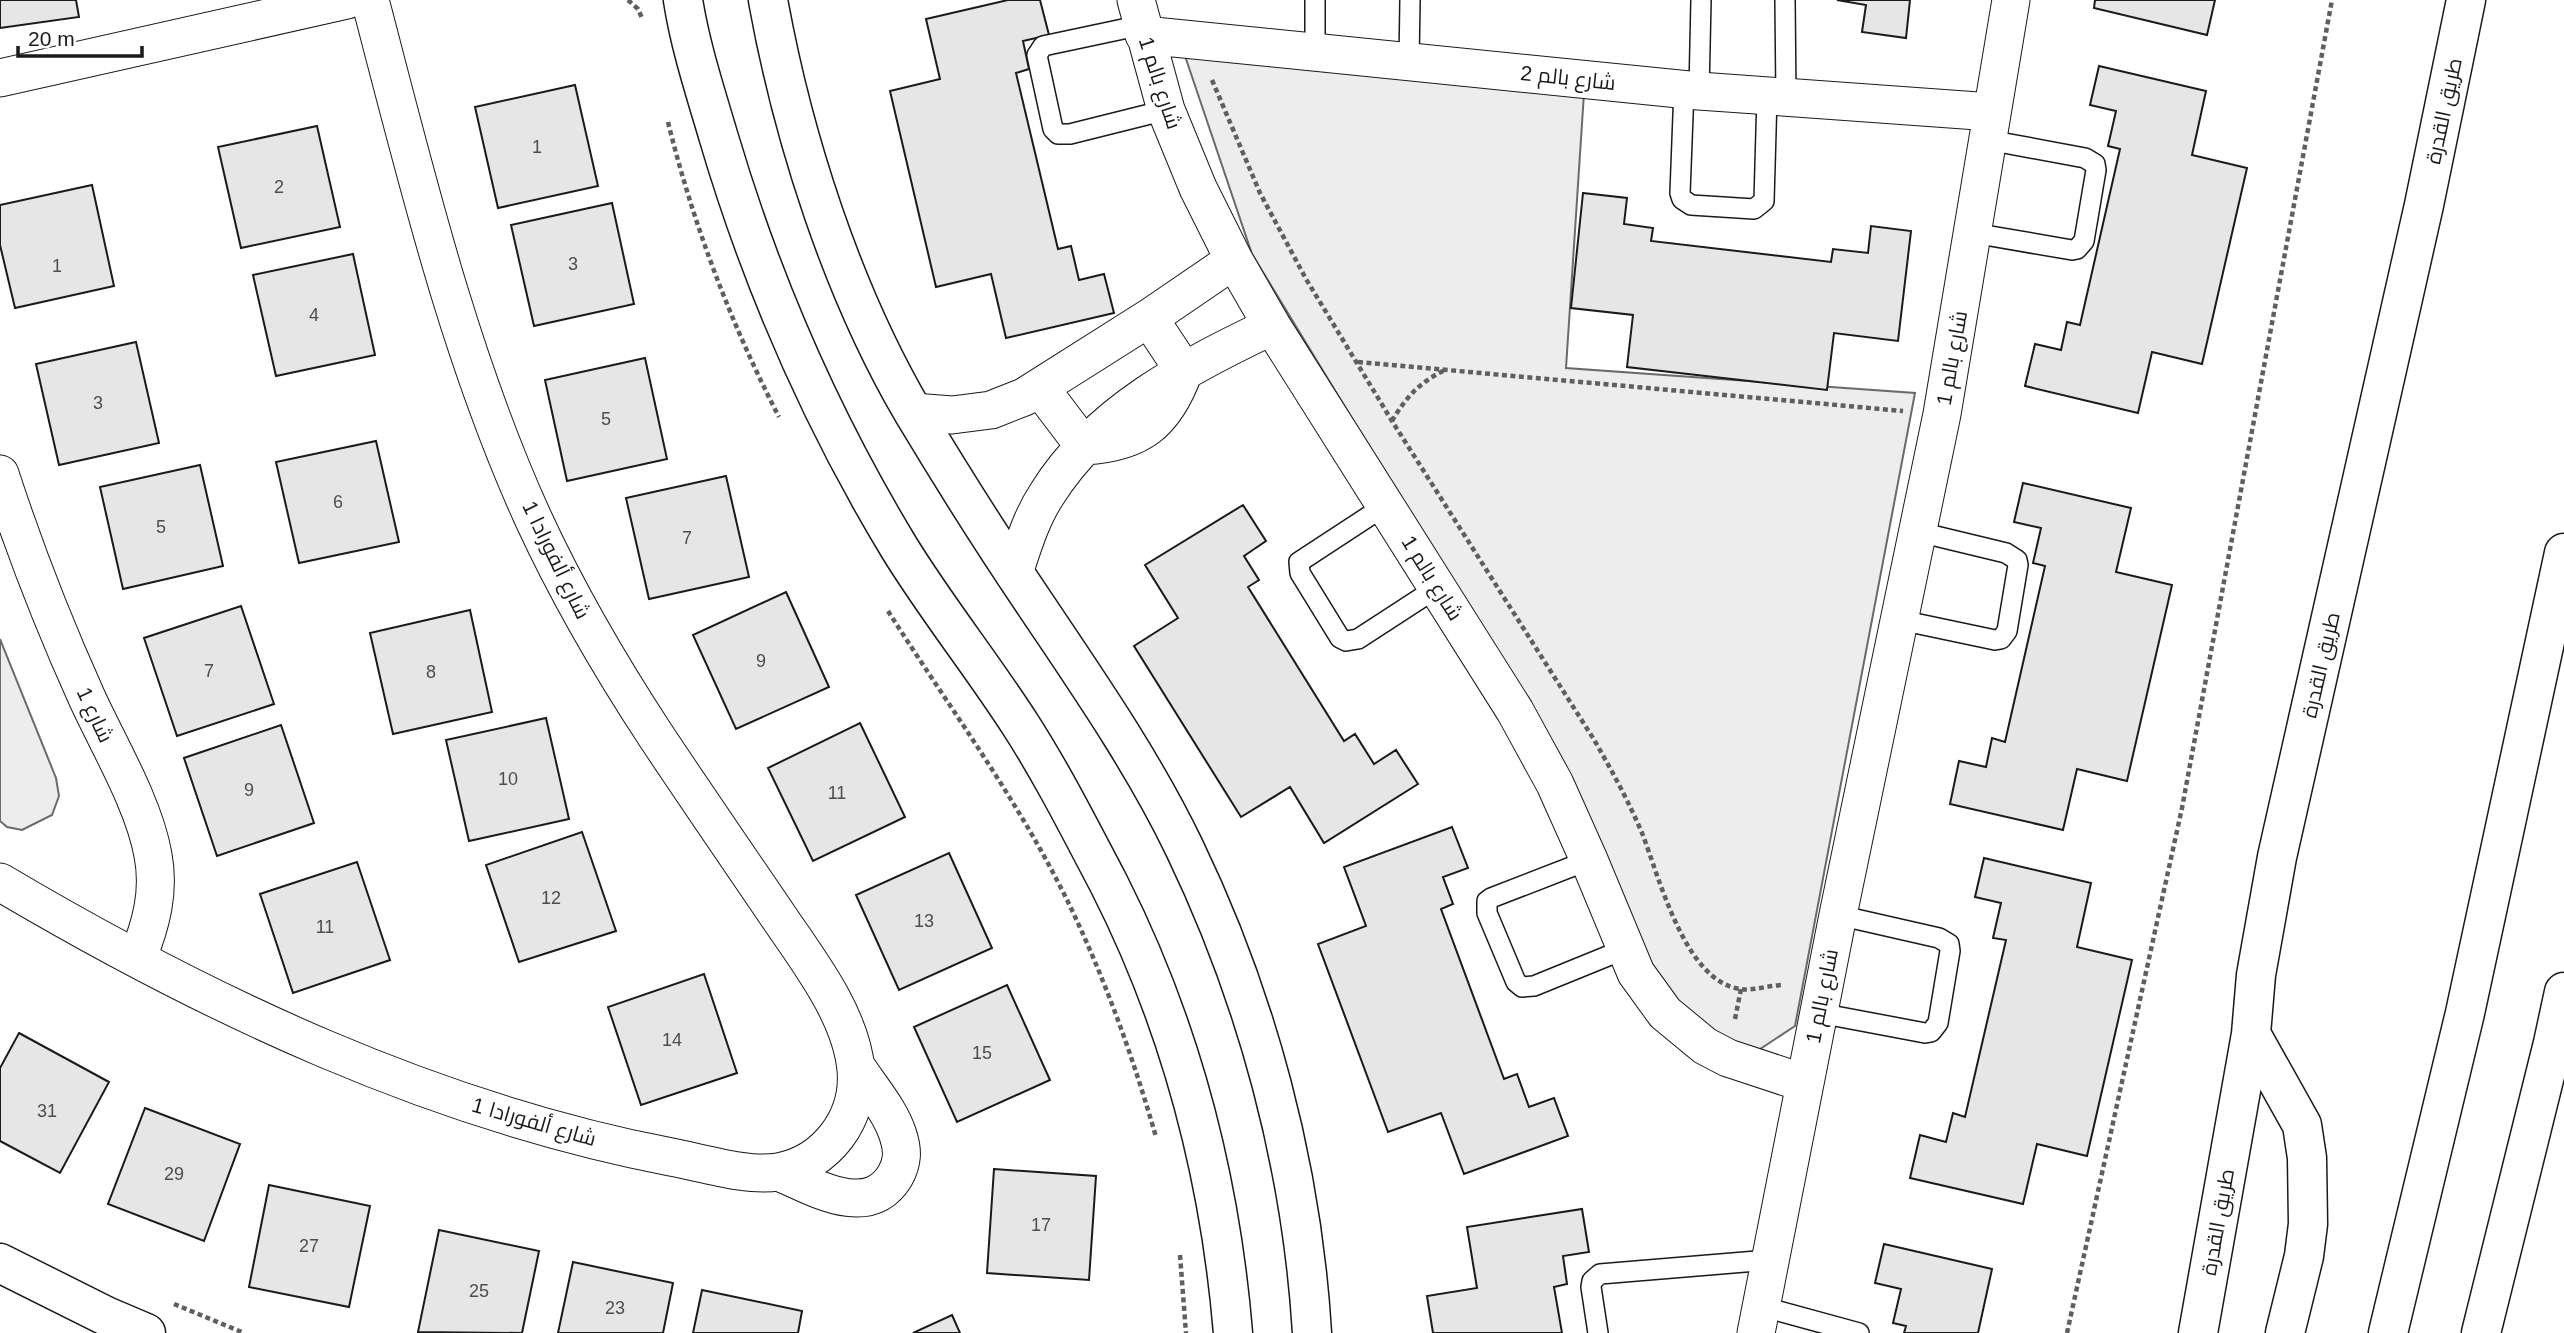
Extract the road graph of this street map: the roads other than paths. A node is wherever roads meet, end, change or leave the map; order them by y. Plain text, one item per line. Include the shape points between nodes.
1 (347, 0) edge
2 (370, 0) edge
3 (768, 0) edge
4 (1315, 0) edge
5 (1410, 0) edge
6 (1701, 0) edge
7 (1785, 0) edge
8 (2011, 0) edge
9 (2466, 0) edge
10 (681, 2) edge
11 (1150, 25) edge
12 (1315, 52) junction
13 (1409, 62) junction
14 (0, 78) edge
15 (1691, 90) junction
16 (1776, 96) junction
17 (1166, 110) junction
18 (1990, 126) junction
19 (1973, 233) junction
20 (1234, 260) junction
21 (1149, 318) junction
22 (1272, 326) junction
23 (1184, 372) junction
24 (1040, 388) junction
25 (913, 412) junction
26 (1084, 446) junction
27 (0, 474) edge
28 (1386, 505) junction
29 (1919, 532) junction
30 (2564, 553) edge
31 (1014, 573) junction
32 (1438, 587) junction
33 (1900, 620) junction
34 (1589, 860) junction
35 (0, 882) edge
36 (1838, 915) junction
37 (1625, 949) junction
38 (137, 959) junction
39 (2564, 992) edge
40 (1821, 1001) junction
41 (2251, 1034) junction
42 (856, 1066) junction
43 (1804, 1083) junction
44 (779, 1172) junction
45 (1769, 1260) junction
46 (0, 1263) edge
47 (1758, 1320) edge
48 (146, 1333) edge
49 (1233, 1333) edge
50 (1312, 1333) edge
51 (1598, 1333) edge
52 (1858, 1333) edge
53 (2198, 1333) edge
54 (2285, 1333) edge
55 (2388, 1333) edge
56 (2481, 1333) edge

1 - 14 street
2 - 42 street, شارع ألفورادا 1 via 434,244 488,406 533,518 591,632 825,987
3 - 25 main road via 778,57 806,157 841,258 882,356
4 - 12 lane
5 - 13 lane
6 - 15 lane
7 - 16 lane
8 - 18 street, شارع بالم 1
9 - 41 main road, طريق القدرة via 2277,857 2256,975
10 - 49 main road via 729,174 802,367 849,461 902,551 1021,726 1140,951 1167,1019 1208,1158
11 - 12 street, شارع بالم 2
11 - 17 street, شارع بالم 1
11 - 17 lane via 1043,46 1038,60 1053,129 1058,134
12 - 13 street, شارع بالم 2
13 - 15 street, شارع بالم 2
15 - 16 street, شارع بالم 2
15 - 16 lane via 1680,193 1691,205 1754,209 1764,201
16 - 18 street, شارع بالم 2
17 - 20 street, شارع بالم 1
18 - 19 street, شارع بالم 1
18 - 19 lane via 2085,158 2096,170 2084,241 2077,249
19 - 29 street, شارع بالم 1
20 - 21 street
20 - 22 street, شارع بالم 1
21 - 23 street
21 - 24 street
22 - 23 street
22 - 28 street, شارع بالم 1
23 - 26 street via 1151,391
24 - 25 street via 991,410 952,415
24 - 26 street
25 - 31 main road
26 - 31 street via 1046,495
27 - 38 street, شارع 1 via 27,558 144,821 154,856 151,927
28 - 32 street, شارع بالم 1
28 - 32 lane via 1299,562 1300,573 1340,638 1358,639
29 - 33 street, شارع بالم 1
29 - 33 lane via 2017,559 2007,631 1995,640
30 - 55 main road via 2465,1013
31 - 50 main road via 1140,765 1222,932 1278,1111 1298,1203
32 - 34 street, شارع بالم 1 via 1516,711
33 - 36 street, شارع بالم 1
34 - 37 street, شارع بالم 1
34 - 37 lane via 1491,898 1487,913 1522,987
35 - 38 street, شارع ألفورادا 1
36 - 40 street, شارع بالم 1
36 - 40 lane via 1949,944 1938,1023 1925,1033
37 - 43 street, شارع بالم 1 via 1650,993 1684,1031 1728,1058
38 - 44 street, شارع ألفورادا 1 via 371,1068 499,1114 622,1147 755,1173
39 - 56 main road
40 - 43 street, شارع بالم 1
41 - 53 main road, طريق القدرة
41 - 54 main road via 2302,1125 2307,1158 2304,1256
42 - 44 street, شارع ألفورادا 1 via 856,1095 830,1146 807,1162
42 - 44 street, شارع ألفورادا 1 via 898,1134 900,1167 890,1183 876,1195 858,1199 840,1197
43 - 45 street, شارع بالم 1
45 - 47 street, شارع بالم 1
45 - 51 lane via 1600,1273 1591,1287
46 - 48 main road
47 - 52 lane

